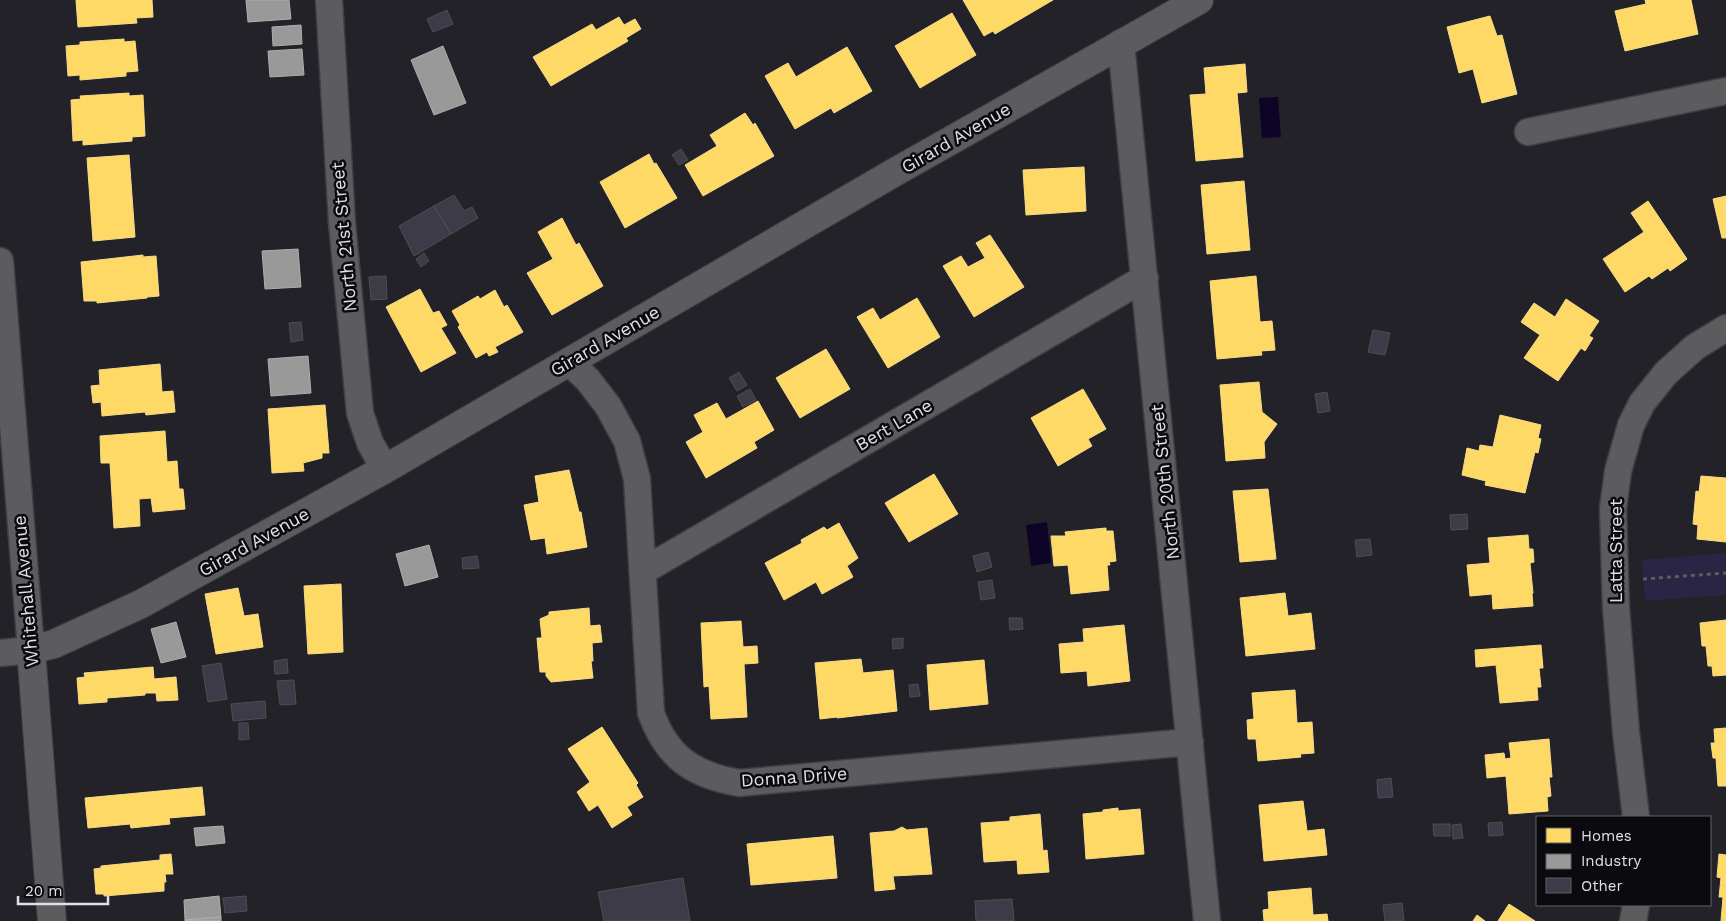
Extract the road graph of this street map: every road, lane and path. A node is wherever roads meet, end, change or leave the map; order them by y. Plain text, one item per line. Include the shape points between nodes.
1 (329, 0) edge
2 (1199, 0) edge
3 (1121, 43) junction
4 (1726, 91) edge
5 (1528, 132) dead end
6 (0, 261) edge
7 (1145, 278) junction
8 (1726, 328) edge
9 (568, 362) junction
10 (384, 469) junction
11 (643, 571) junction
12 (1726, 573) edge
13 (1615, 580) junction
14 (31, 650) junction
15 (0, 653) edge
16 (1190, 742) junction
17 (1636, 816) edge
18 (1636, 906) edge
19 (52, 921) edge
20 (1207, 921) edge
21 (1633, 921) edge

1 - 10 street, North 21st Street via 342,223 360,413 370,443
2 - 3 street, Girard Avenue
3 - 7 street, North 20th Street
3 - 9 street, Girard Avenue
4 - 5 street
6 - 14 street, Whitehall Avenue
7 - 11 street, Bert Lane
7 - 16 street, North 20th Street
8 - 13 street, Latta Street via 1695,347 1666,373 1642,403 1631,425 1618,471 1613,509
9 - 10 street, Girard Avenue
9 - 11 street, Donna Drive via 588,380 608,406 627,441 637,479
10 - 14 street, Girard Avenue via 141,604 54,644
11 - 16 street, Donna Drive via 653,719 670,749 691,767 716,779 739,783
12 - 13 path
13 - 17 street, Latta Street
14 - 15 street, Girard Avenue
14 - 19 street, Whitehall Avenue
16 - 20 street, North 20th Street
18 - 21 street

